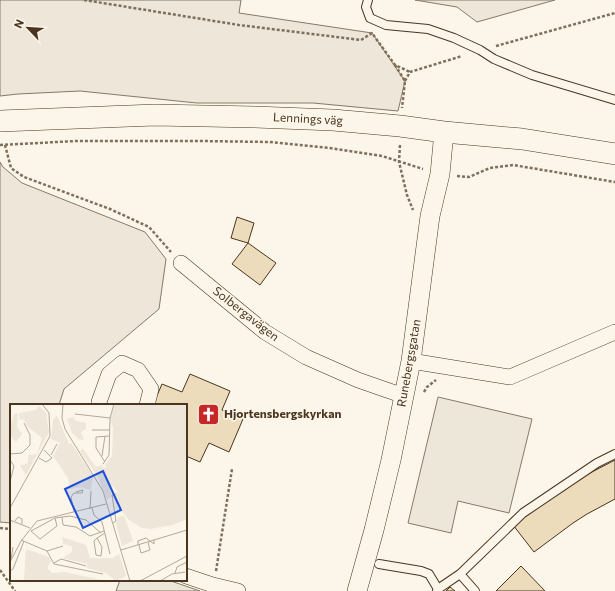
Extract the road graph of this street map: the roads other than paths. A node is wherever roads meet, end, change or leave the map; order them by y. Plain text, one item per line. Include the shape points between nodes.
1 (368, 0) edge
2 (615, 100) edge
3 (0, 121) edge
4 (444, 132) junction
5 (615, 154) edge
6 (181, 263) road end
7 (615, 332) edge
8 (411, 361) junction
9 (404, 396) junction
10 (99, 404) edge
11 (147, 404) edge
12 (615, 454) edge
13 (379, 564) dead end
14 (460, 574) junction
15 (187, 576) edge
16 (438, 590) edge
17 (238, 591) edge
18 (357, 591) edge
19 (475, 591) edge

1 - 2 lane via 366,7 370,18 386,25 428,29 454,38 532,75
3 - 4 main road, Lennings väg via 155,115 248,116 333,120
4 - 5 main road, Lennings väg via 522,139
4 - 8 street, Runebergsgatan via 440,174 430,216
6 - 9 street, Solbergavägen via 265,332 306,357 358,380
7 - 8 street via 510,377
8 - 9 street, Runebergsgatan
9 - 18 street, Runebergsgatan via 391,460
10 - 11 street via 109,374 122,363 138,370 151,389
12 - 14 lane via 597,463 522,513
13 - 16 lane via 429,574
14 - 16 lane
14 - 19 lane
15 - 17 street

